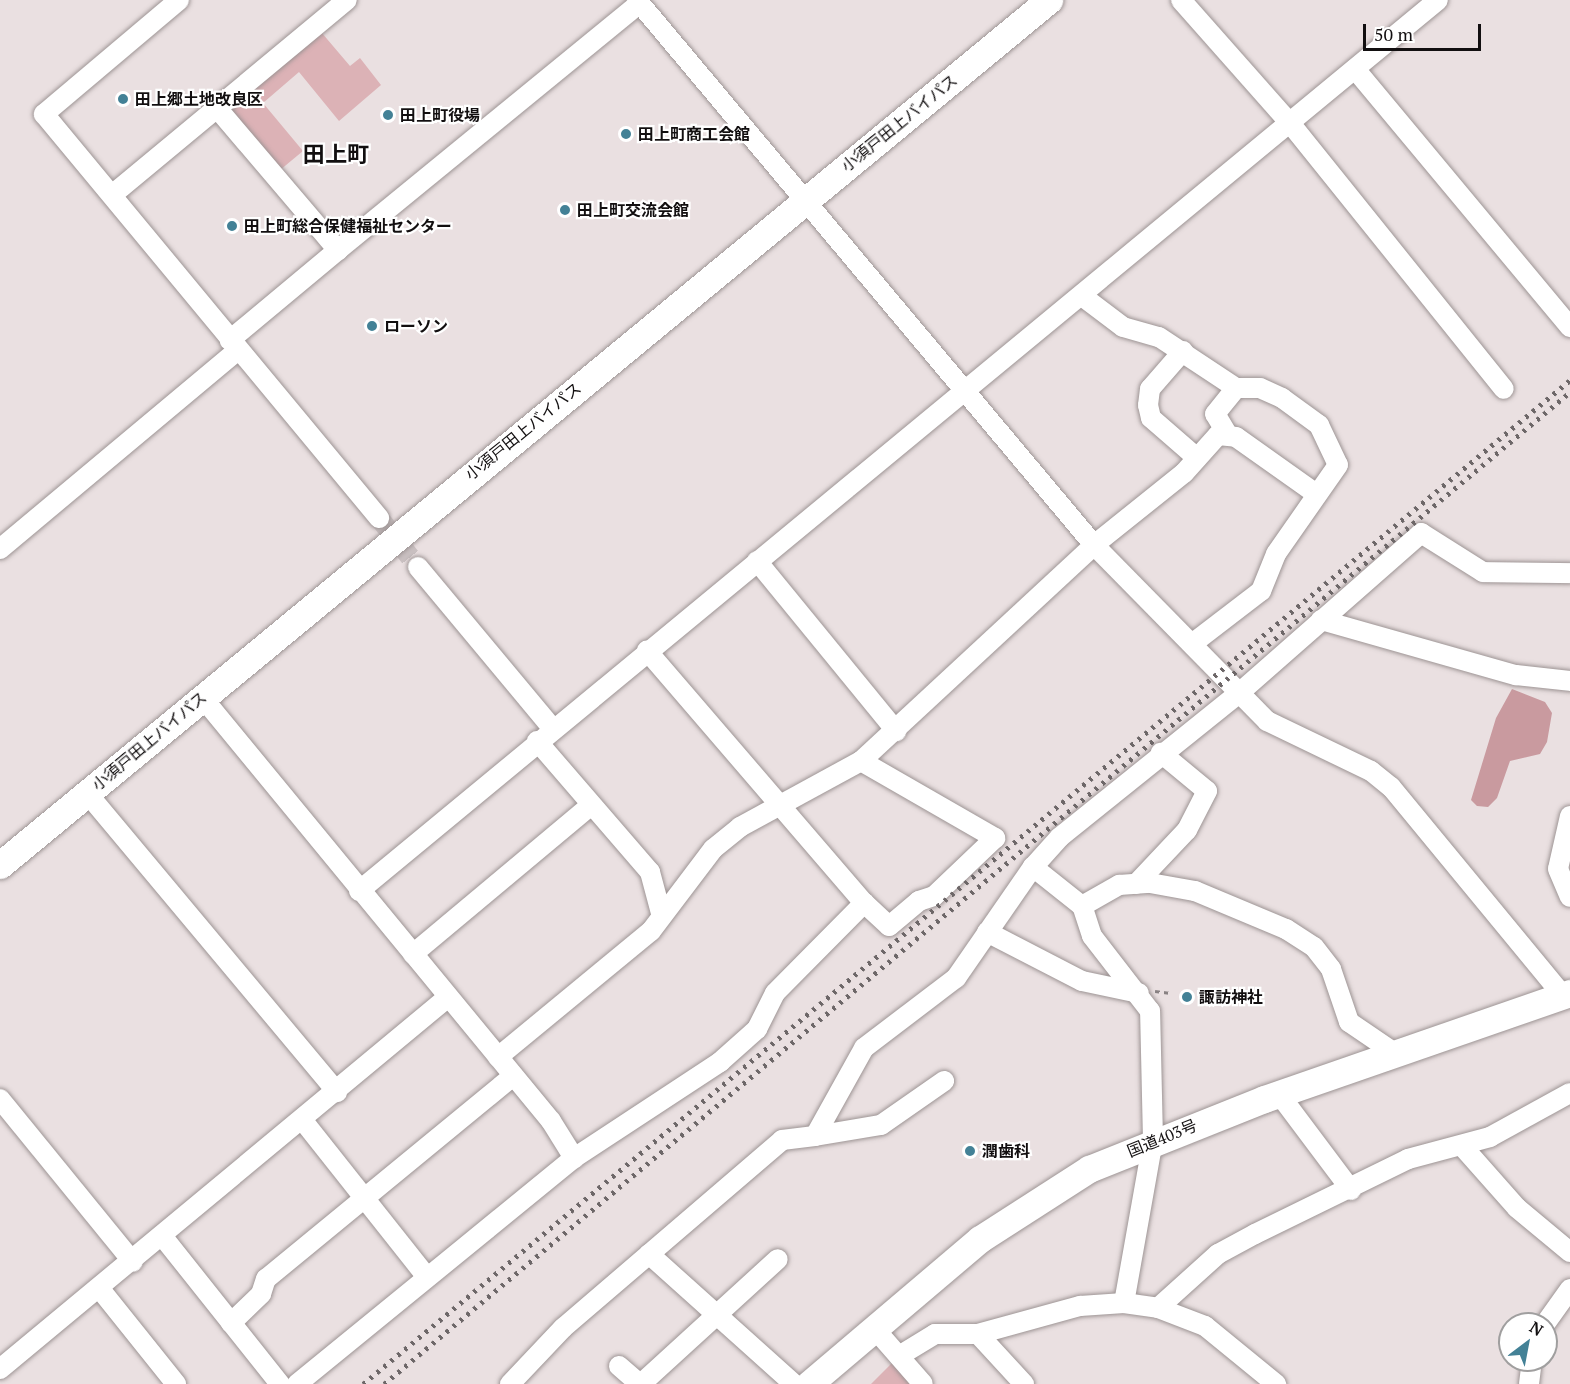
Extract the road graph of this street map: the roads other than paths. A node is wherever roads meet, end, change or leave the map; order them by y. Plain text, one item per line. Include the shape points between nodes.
1 (179, 0) edge
2 (347, 0) edge
3 (1049, 0) edge
4 (1181, 0) edge
5 (1438, 0) edge
6 (639, 2) edge
7 (1355, 69) junction
8 (217, 108) junction
9 (1290, 123) junction
10 (112, 195) junction
11 (805, 199) junction
12 (338, 250) junction
13 (1082, 296) junction
14 (1570, 327) edge
15 (234, 345) junction
16 (1183, 351) junction
17 (1236, 388) junction
18 (1504, 389) dead end
19 (966, 392) junction
20 (1226, 432) junction
21 (1197, 458) junction
22 (1315, 493) junction
23 (379, 518) tunnel mouth
24 (1094, 545) junction
25 (0, 549) edge
26 (758, 561) junction
27 (418, 567) tunnel mouth
28 (1570, 573) edge
29 (1321, 620) junction
30 (1192, 644) junction
31 (647, 651) junction
32 (1570, 681) edge
33 (1238, 694) junction
34 (202, 697) junction
35 (896, 731) junction
36 (544, 735) junction
37 (1161, 753) junction
38 (861, 761) junction
39 (87, 793) junction
40 (591, 805) junction
41 (780, 806) junction
42 (1570, 816) edge
43 (0, 865) edge
44 (1033, 867) junction
45 (1136, 884) junction
46 (359, 891) junction
47 (1570, 897) edge
48 (864, 903) junction
49 (1082, 906) junction
50 (661, 913) junction
51 (987, 932) junction
52 (413, 954) junction
53 (1140, 993) junction
54 (1566, 995) edge
55 (448, 998) junction
56 (1399, 1056) junction
57 (498, 1057) junction
58 (513, 1076) junction
59 (944, 1081) dead end
60 (337, 1092) junction
61 (1278, 1094) junction
62 (1570, 1094) edge
63 (0, 1099) edge
64 (304, 1122) junction
65 (815, 1136) junction
66 (1153, 1140) junction
67 (1462, 1147) junction
68 (574, 1158) junction
69 (1351, 1190) junction
70 (365, 1198) junction
71 (163, 1238) junction
72 (1570, 1252) edge
73 (650, 1254) junction
74 (778, 1259) dead end
75 (133, 1262) junction
76 (427, 1276) junction
77 (100, 1289) junction
78 (1570, 1289) edge
79 (1124, 1303) junction
80 (1158, 1308) junction
81 (1554, 1312) edge
82 (717, 1316) junction
83 (231, 1323) junction
84 (874, 1328) junction
85 (978, 1334) junction
86 (899, 1356) junction
87 (619, 1366) dead end
88 (0, 1369) edge
89 (295, 1383) edge
90 (177, 1384) edge
91 (510, 1384) edge
92 (640, 1384) edge
93 (794, 1384) edge
94 (809, 1384) edge
95 (923, 1384) edge
96 (1024, 1384) edge
97 (1276, 1384) edge

1 - 10 street via 44,114
2 - 8 street
3 - 11 highway, 小須戸田上バイパス
4 - 9 street
5 - 7 street
6 - 11 street
6 - 12 street
7 - 9 street
7 - 14 street
8 - 10 street
8 - 12 street
9 - 13 street
9 - 18 street
10 - 15 street
11 - 19 street
11 - 34 highway, 小須戸田上バイパス
12 - 15 street
13 - 16 street via 1123,327 1159,337
13 - 19 street
15 - 23 street
15 - 25 street
16 - 17 street
16 - 21 street via 1150,389 1148,405 1151,418
17 - 20 street via 1215,414
17 - 22 street via 1260,388 1282,398 1318,425 1338,465
19 - 24 street
19 - 26 street
20 - 21 street
20 - 22 street
21 - 24 street
22 - 30 street via 1276,554 1261,591
24 - 30 street
24 - 35 street
26 - 31 street
26 - 35 street
27 - 36 street
28 - 29 street via 1483,572 1421,533
29 - 32 street via 1516,675
29 - 33 street
30 - 33 street
31 - 36 street
31 - 41 street
33 - 37 street
33 - 54 street via 1267,721 1371,771 1391,787
34 - 39 highway, 小須戸田上バイパス
34 - 46 street
35 - 38 street
36 - 40 street
36 - 46 street
37 - 44 street
37 - 45 street via 1207,791 1187,830
38 - 41 street
38 - 48 street via 995,838 934,896 919,901 889,926
39 - 43 highway, 小須戸田上バイパス
39 - 60 street
40 - 50 street via 650,872
40 - 52 street
41 - 48 street
41 - 50 street via 713,849
42 - 47 street via 1558,869
44 - 49 street
44 - 51 street
45 - 49 street via 1119,885
45 - 56 street via 1195,891 1286,929 1314,947 1331,969 1349,1022
46 - 52 street
48 - 68 street via 775,993 757,1029 720,1062
49 - 53 street via 1092,936
50 - 57 street via 651,931
51 - 53 street via 1082,981
51 - 65 street via 956,978 864,1048
52 - 55 street
53 - 66 street via 1150,1011
54 - 56 highway, 国道403号
55 - 57 street
55 - 60 street
56 - 61 highway, 国道403号
57 - 58 street
58 - 68 street
58 - 70 street
59 - 65 street via 881,1125
60 - 64 street
61 - 66 highway, 国道403号
61 - 69 street
62 - 67 street
63 - 75 street
64 - 70 street
64 - 71 street
65 - 73 street via 782,1140
66 - 79 street
66 - 84 highway, 国道403号 via 1036,1199
67 - 69 street via 1408,1159
67 - 72 street via 1517,1208
68 - 76 street
69 - 80 street via 1218,1254
70 - 76 street
70 - 83 street via 266,1279 261,1294
71 - 75 street
71 - 83 street
73 - 82 street
73 - 91 street via 563,1328
74 - 82 street
75 - 77 street
76 - 89 street
77 - 88 street
77 - 90 street
78 - 81 street
79 - 80 street
79 - 85 street via 1080,1306
80 - 97 street via 1205,1326
82 - 92 street
82 - 93 street
83 - 89 street
84 - 86 street
84 - 94 highway, 国道403号
85 - 86 street via 936,1334
85 - 96 street
86 - 95 street
87 - 92 street

